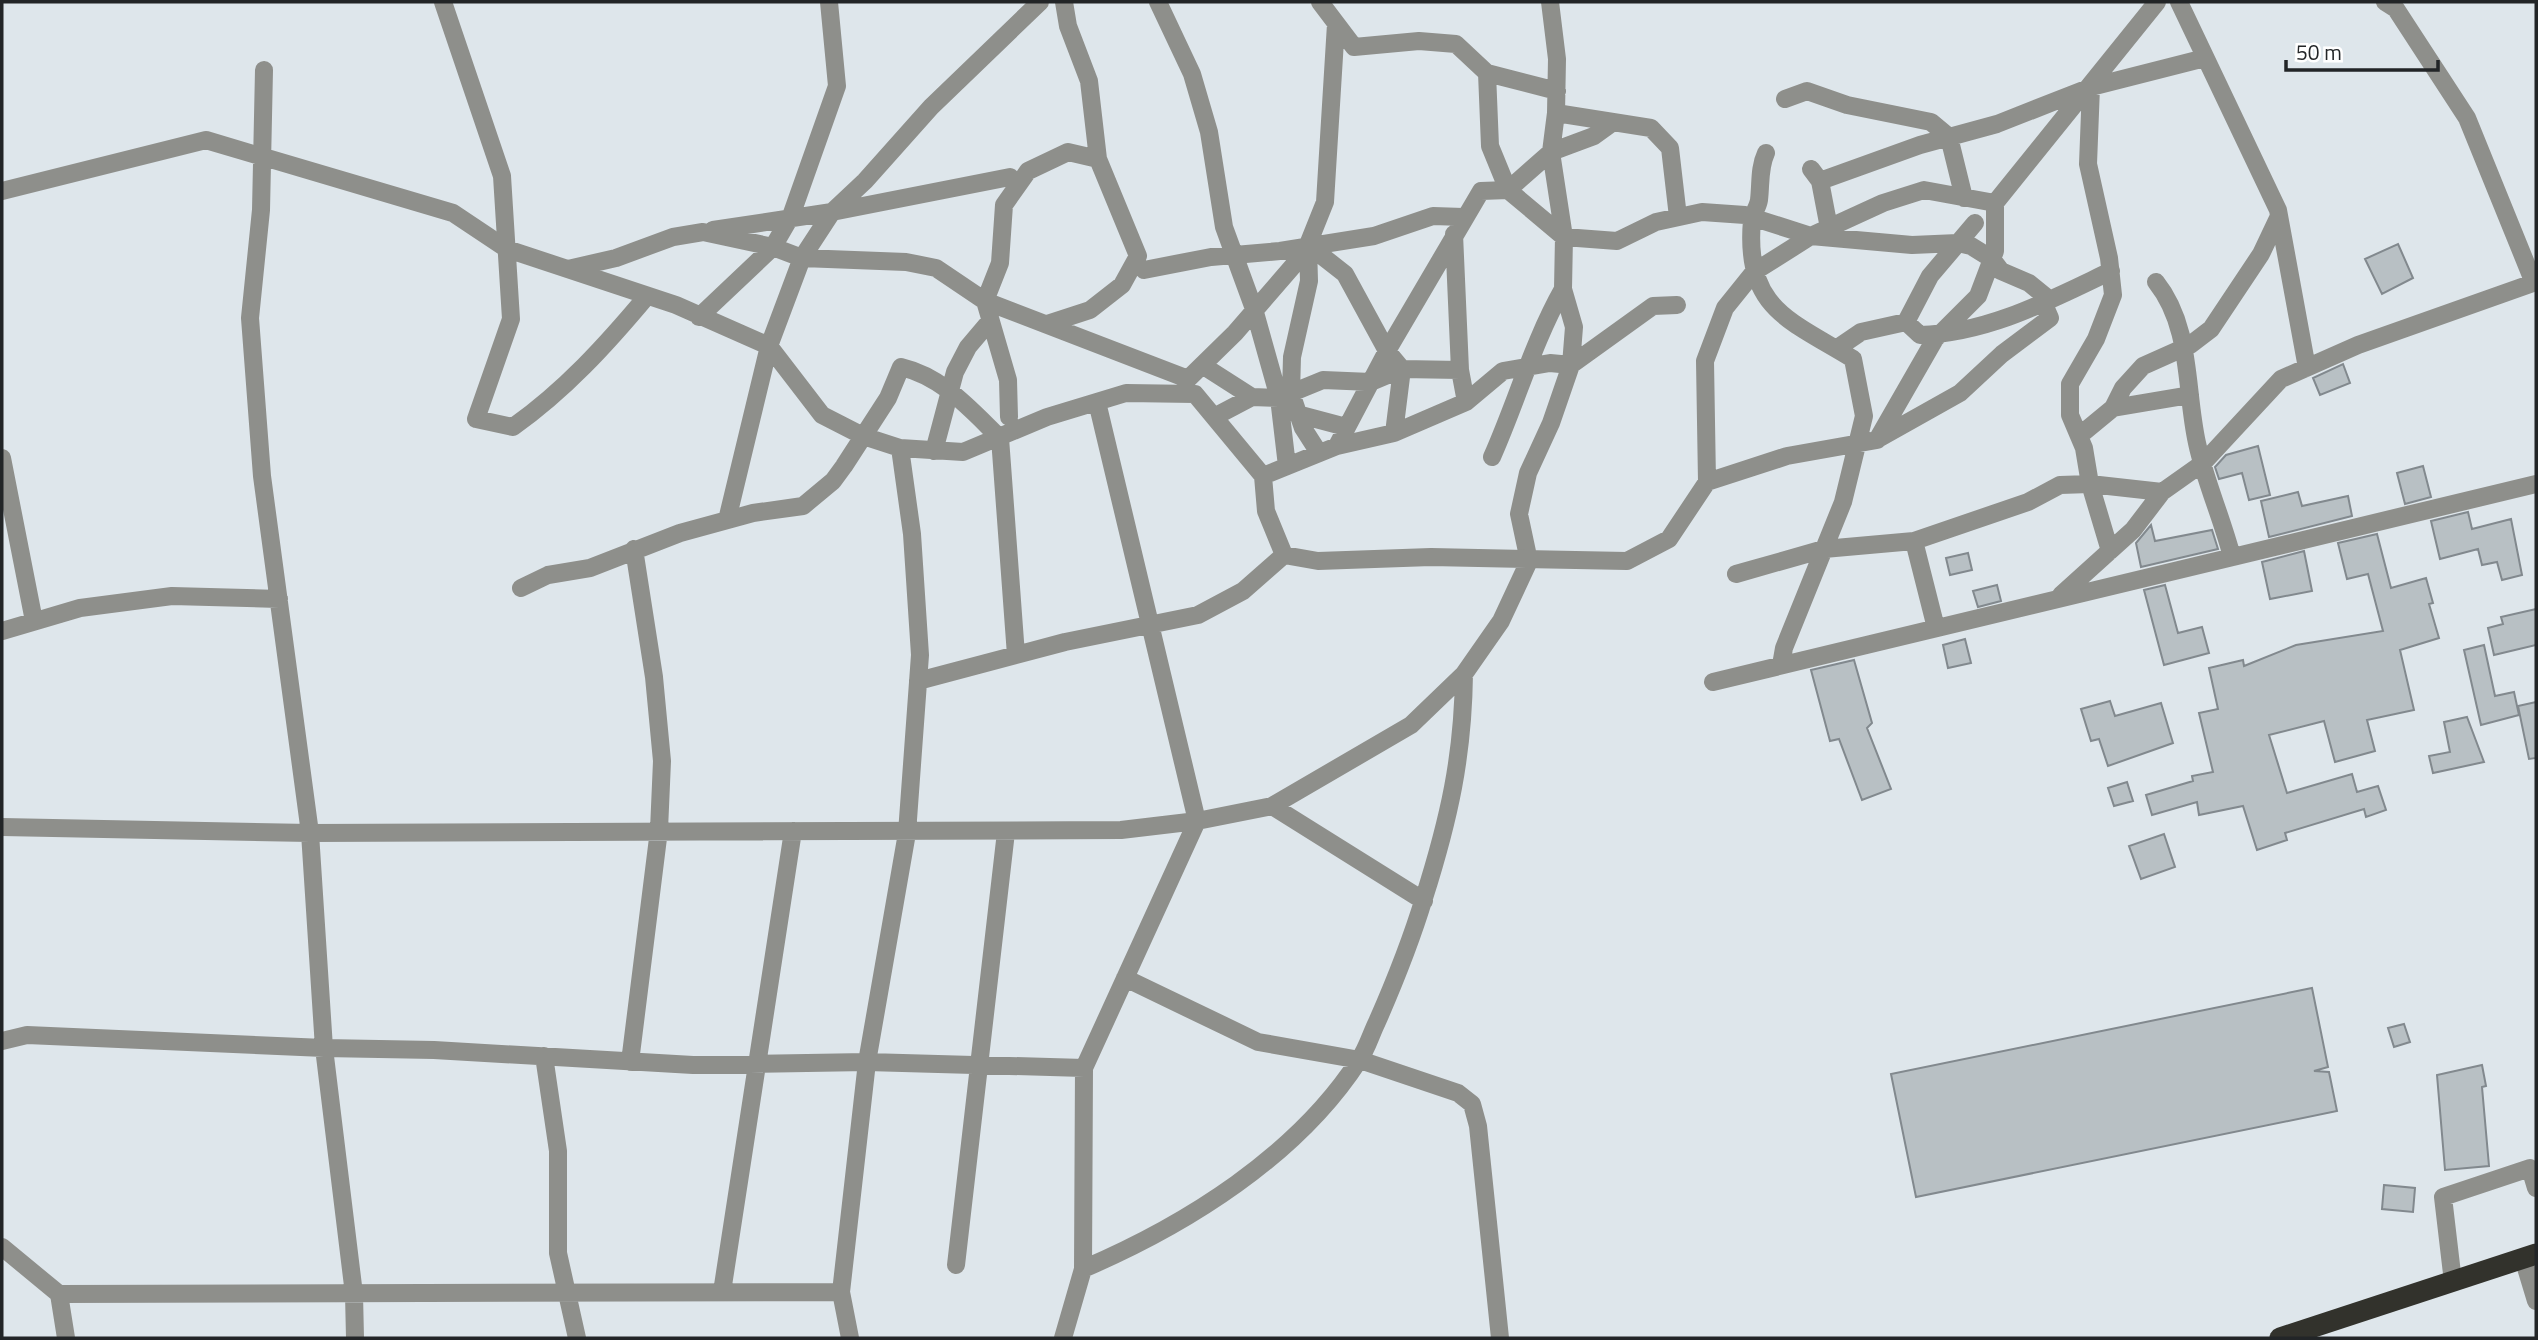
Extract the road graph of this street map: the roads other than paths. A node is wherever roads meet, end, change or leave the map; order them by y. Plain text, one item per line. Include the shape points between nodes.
1 (443, 2) edge
2 (829, 2) edge
3 (1040, 2) edge
4 (1064, 2) edge
5 (1158, 2) edge
6 (1320, 2) edge
7 (1550, 2) edge
8 (2157, 2) edge
9 (2179, 2) edge
10 (2385, 2) edge
11 (1336, 24) junction
12 (2205, 58) junction
13 (264, 70) dead end
14 (1487, 73) junction
15 (2091, 87) junction
16 (1557, 91) junction
17 (1785, 99) dead end
18 (1556, 113) junction
19 (1612, 122) junction
20 (1949, 138) junction
21 (1551, 152) junction
22 (1766, 153) dead end
23 (262, 158) junction
24 (1098, 159) junction
25 (1010, 177) dead end
26 (1508, 190) junction
27 (2, 191) edge
28 (1964, 198) junction
29 (1995, 203) junction
30 (832, 212) junction
31 (791, 216) junction
32 (2279, 216) junction
33 (1463, 217) junction
34 (1752, 217) junction
35 (1678, 218) junction
36 (1975, 223) dead end
37 (1829, 228) junction
38 (703, 232) junction
39 (1454, 234) junction
40 (1811, 236) junction
41 (1564, 237) junction
42 (1958, 243) junction
43 (1308, 245) junction
44 (773, 247) junction
45 (507, 249) junction
46 (1235, 257) junction
47 (802, 258) junction
48 (1992, 259) junction
49 (568, 269) junction
50 (1144, 270) dead end
51 (2111, 271) junction
52 (1754, 272) junction
53 (2156, 282) dead end
54 (2535, 282) edge
55 (1563, 289) junction
56 (647, 296) junction
57 (985, 302) junction
58 (2043, 304) junction
59 (1677, 305) dead end
60 (1254, 309) junction
61 (699, 317) junction
62 (990, 321) junction
63 (1906, 322) junction
64 (1047, 324) junction
65 (1940, 334) junction
66 (769, 346) junction
67 (2185, 348) junction
68 (1836, 349) junction
69 (1387, 351) junction
70 (1202, 365) junction
71 (1571, 365) junction
72 (1526, 367) junction
73 (2306, 368) junction
74 (1402, 369) junction
75 (1460, 370) junction
76 (1371, 382) junction
77 (952, 392) junction
78 (1285, 395) junction
79 (2190, 395) junction
80 (1252, 397) junction
81 (1097, 402) junction
82 (1466, 402) junction
83 (2113, 408) junction
84 (1297, 414) junction
85 (1009, 417) dead end
86 (1214, 417) junction
87 (1346, 427) junction
88 (1394, 433) junction
89 (863, 436) junction
90 (2079, 436) junction
91 (1000, 438) junction
92 (1877, 440) junction
93 (1855, 443) junction
94 (1337, 446) junction
95 (900, 448) junction
96 (934, 451) junction
97 (1319, 453) junction
98 (1492, 457) dead end
99 (2, 458) edge
100 (2203, 463) junction
101 (1287, 466) junction
102 (1263, 476) junction
103 (1707, 482) junction
104 (2090, 484) junction
105 (2536, 484) edge
106 (2162, 492) junction
107 (727, 520) junction
108 (1914, 541) junction
109 (634, 549) junction
110 (1824, 549) junction
111 (2110, 551) junction
112 (1284, 555) junction
113 (2232, 557) junction
114 (1529, 561) junction
115 (1736, 574) dead end
116 (521, 588) dead end
117 (2058, 598) junction
118 (279, 599) junction
119 (34, 621) junction
120 (1152, 625) junction
121 (1936, 628) junction
122 (2, 631) edge
123 (1016, 655) junction
124 (1782, 665) junction
125 (1464, 674) junction
126 (918, 681) junction
127 (1713, 682) dead end
128 (1272, 806) junction
129 (1197, 821) junction
130 (2, 827) edge
131 (659, 830) junction
132 (793, 831) junction
133 (1006, 832) junction
134 (310, 833) junction
135 (907, 833) junction
136 (1423, 901) junction
137 (1125, 978) junction
138 (2, 1041) edge
139 (324, 1048) junction
140 (544, 1056) junction
141 (1360, 1060) junction
142 (630, 1062) junction
143 (867, 1062) junction
144 (756, 1064) junction
145 (981, 1065) junction
146 (1084, 1068) junction
147 (2536, 1188) edge
148 (2, 1247) edge
149 (2530, 1256) edge
150 (956, 1265) dead end
151 (1083, 1269) junction
152 (2453, 1282) junction
153 (722, 1292) junction
154 (841, 1292) junction
155 (59, 1294) junction
156 (354, 1294) junction
157 (567, 1294) junction
158 (2536, 1301) edge
159 (66, 1338) edge
160 (355, 1338) edge
161 (577, 1338) edge
162 (850, 1338) edge
163 (1063, 1338) edge
164 (1500, 1338) edge
165 (2280, 1338) edge

1 - 45 street via 502,176
2 - 31 street via 837,86
3 - 30 street via 931,107
4 - 24 street via 1089,81
5 - 46 street via 1192,74 1206,120 1224,227
6 - 11 street
7 - 16 street
8 - 15 street
9 - 12 street
10 - 54 street via 2396,9 2468,118
11 - 14 street via 1354,47 1419,41 1457,44
11 - 43 street via 1325,202
12 - 15 street
12 - 32 street
13 - 23 street
14 - 16 street
14 - 26 street via 1490,146
15 - 20 street
15 - 29 street
15 - 51 street via 2088,164
16 - 18 street
17 - 20 street via 1807,91 1847,105 1931,122
18 - 19 street
18 - 21 street
19 - 21 street via 1594,136
19 - 35 street via 1651,128 1670,149
20 - 28 street
20 - 37 street via 1815,175
21 - 26 street
21 - 41 street
22 - 34 street
23 - 27 street via 206,140
23 - 45 street via 453,213
23 - 118 street via 250,318 262,476
24 - 57 street via 1068,152 1028,171 1004,205 1000,263
24 - 64 street via 1138,256 1122,285 1090,310
25 - 30 street
26 - 33 street via 1481,191
26 - 41 street
28 - 29 street
28 - 37 street via 1924,190
29 - 48 street
30 - 31 street
30 - 47 street
31 - 38 street
31 - 44 street
32 - 67 street via 2261,254 2211,329
32 - 73 street
33 - 39 street
33 - 43 street via 1433,216 1374,236
34 - 35 street via 1702,212
34 - 40 street
34 - 52 street
35 - 41 street via 1656,222 1617,241
36 - 42 street
37 - 40 street
38 - 44 street
38 - 49 street
39 - 69 street
39 - 75 street
40 - 42 street via 1912,246
40 - 52 street
41 - 55 street
42 - 48 street
42 - 63 street via 1930,276
43 - 46 street
43 - 60 street
43 - 69 street via 1345,274
43 - 78 street via 1309,281
44 - 47 street
44 - 61 street
45 - 49 street
45 - 56 street via 511,319 476,419 513,427 540,408 578,375
46 - 50 street
46 - 60 street
47 - 57 street via 906,262 936,268
47 - 66 street
48 - 58 street via 2001,271 2045,296
48 - 65 street via 1978,296
49 - 56 street
51 - 58 street
51 - 90 street via 2113,295 2096,339 2070,384 2070,415
52 - 68 street via 1774,307 1793,326
52 - 103 street via 1725,308 1705,361
53 - 67 street via 2170,300
54 - 73 street
55 - 71 street via 1574,327
55 - 72 street
56 - 61 street
57 - 62 street
57 - 64 street
58 - 65 street via 2016,316
58 - 92 street via 2050,318 2001,354 1960,393
59 - 71 street via 1653,306
60 - 70 street
60 - 78 street
61 - 66 street
62 - 77 street via 968,347 955,372
62 - 85 street via 1008,380
63 - 65 street via 1920,335
63 - 68 street via 1861,332
64 - 70 street via 1188,379
65 - 92 street
66 - 89 street via 821,415
66 - 107 street
67 - 79 street
67 - 83 street via 2143,366
68 - 93 street via 1853,359 1860,386 1864,416
69 - 74 street
69 - 76 street
70 - 80 street
71 - 72 street
71 - 114 street via 1528,473 1519,514
72 - 82 street via 1503,371
72 - 98 street
73 - 100 street via 2281,380
74 - 75 street
74 - 76 street
74 - 88 street
75 - 82 street
76 - 78 street via 1323,380
76 - 87 street
77 - 89 street via 920,372 901,367 888,398
77 - 91 street
77 - 96 street
78 - 80 street
78 - 84 street
78 - 101 street
79 - 83 street
79 - 100 street
80 - 86 street
81 - 86 street via 1126,393 1195,394
81 - 91 street
81 - 120 street
82 - 88 street
83 - 90 street
84 - 87 street
84 - 97 street
86 - 102 street
87 - 94 street
88 - 94 street
89 - 95 street
89 - 107 street via 833,481 803,506
90 - 104 street
91 - 96 street via 963,452
91 - 123 street
92 - 93 street
93 - 103 street via 1787,456
93 - 110 street via 1843,502
94 - 97 street
95 - 96 street
95 - 126 street via 912,534
97 - 101 street
99 - 119 street
100 - 106 street
100 - 113 street
101 - 102 street
102 - 112 street via 1266,511
103 - 114 street via 1669,539 1627,561
104 - 106 street
104 - 108 street via 2060,485 2028,502
104 - 111 street
105 - 113 street
106 - 111 street
107 - 109 street
108 - 110 street
108 - 121 street
109 - 116 street via 590,568 548,575
109 - 131 street via 662,761
110 - 115 street
110 - 124 street via 1784,648
111 - 117 street
112 - 114 street via 1318,561 1431,557
112 - 120 street via 1243,591 1198,615
113 - 117 street
114 - 125 street via 1501,621
117 - 121 street
118 - 119 street via 172,596 80,608
118 - 134 street
119 - 122 street
120 - 123 street
120 - 129 street
121 - 124 street
123 - 126 street
124 - 127 street
125 - 128 street via 1411,725
125 - 136 street via 1461,749 1446,828
126 - 135 street
128 - 129 street
128 - 136 street
129 - 133 street via 1121,830
129 - 137 street
130 - 134 street
131 - 132 street
131 - 134 street
131 - 142 street
132 - 135 street
132 - 144 street
133 - 135 street
133 - 145 street
134 - 139 street
135 - 143 street
136 - 141 street via 1403,964
137 - 141 street via 1258,1042
137 - 146 street
138 - 139 street via 27,1035
139 - 140 street
139 - 156 street
140 - 142 street
140 - 157 street via 558,1152 558,1253
141 - 151 street via 1308,1122 1231,1189 1144,1243
141 - 164 street via 1458,1093 1472,1104
142 - 144 street
143 - 144 street
143 - 145 street
143 - 154 street
144 - 153 street
145 - 146 street
145 - 150 street
146 - 151 street
147 - 152 street via 2530,1168 2443,1197
148 - 155 street
149 - 152 highway
149 - 158 street
151 - 163 street
152 - 165 highway
153 - 154 street
153 - 157 street
154 - 162 street
155 - 156 street
155 - 159 street
156 - 157 street
156 - 160 street
157 - 161 street

